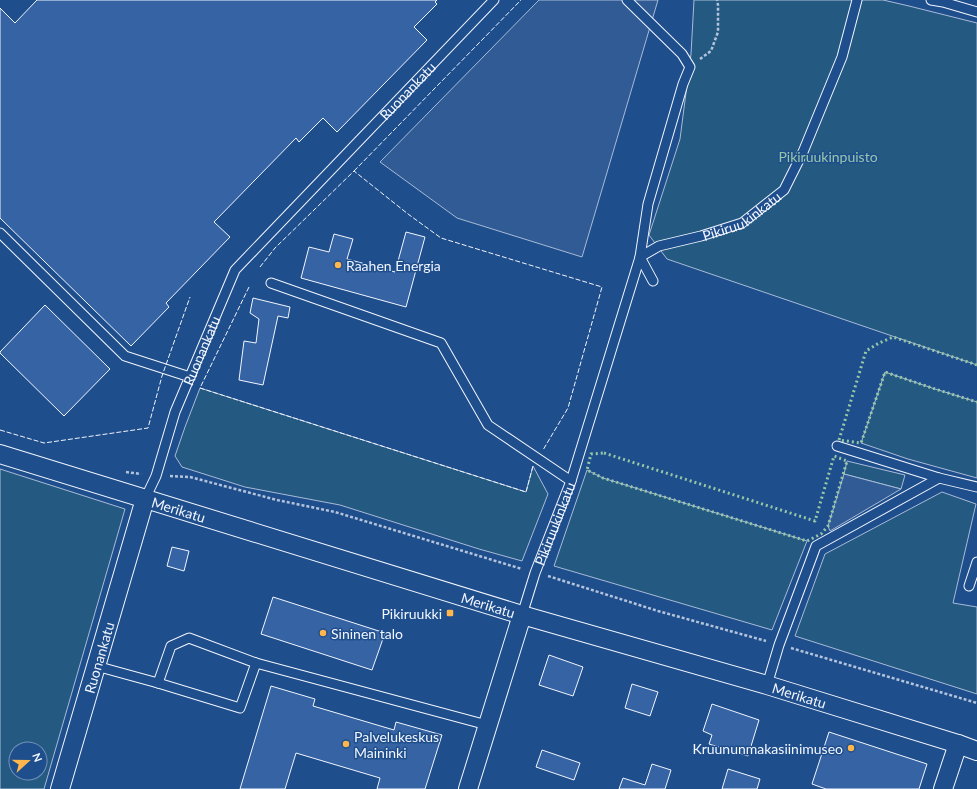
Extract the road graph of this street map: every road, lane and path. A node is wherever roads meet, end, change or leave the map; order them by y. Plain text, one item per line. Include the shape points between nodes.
1 (494, 0) edge
2 (717, 0) edge
3 (857, 0) edge
4 (931, 0) edge
5 (629, 2) edge
6 (977, 12) edge
7 (690, 67) junction
8 (0, 233) edge
9 (640, 257) junction
10 (653, 281) dead end
11 (271, 283) dead end
12 (190, 377) junction
13 (837, 446) dead end
14 (0, 454) edge
15 (121, 471) dead end
16 (156, 476) junction
17 (938, 478) junction
18 (572, 481) junction
19 (977, 487) edge
20 (146, 499) junction
21 (977, 562) edge
22 (536, 572) junction
23 (969, 586) dead end
24 (522, 615) junction
25 (779, 644) junction
26 (256, 663) junction
27 (96, 666) junction
28 (158, 684) junction
29 (767, 685) junction
30 (977, 703) edge
31 (487, 725) junction
32 (958, 744) junction
33 (977, 751) edge
34 (60, 789) edge
35 (468, 789) edge
36 (943, 789) edge

1 - 12 lane, Ruonankatu via 235,270
2 - 7 path via 718,32 711,51
3 - 9 lane, Pikiruukinkatu via 842,57 803,152 784,190 742,223 659,246
4 - 6 lane
5 - 7 lane via 682,54
7 - 9 lane, Pikiruukinkatu via 648,204
8 - 12 lane via 125,356
9 - 10 lane
9 - 18 lane, Pikiruukinkatu
11 - 18 lane via 441,343 488,425
12 - 16 lane, Ruonankatu via 175,412
13 - 17 lane
14 - 20 street, Merikatu
15 - 16 path
16 - 20 lane, Ruonankatu
16 - 22 path via 190,477 335,512
17 - 19 lane
17 - 25 lane via 864,515 816,546
18 - 22 lane, Pikiruukinkatu
20 - 24 street, Merikatu
20 - 27 street, Ruonankatu
21 - 23 lane
22 - 24 lane, Pikiruukinkatu
22 - 25 path via 658,611
24 - 29 street, Merikatu
24 - 31 street, Pikiruukinkatu
25 - 29 lane
25 - 30 path
26 - 28 lane via 189,638 171,646
26 - 28 lane via 240,708
26 - 31 lane
27 - 28 lane
27 - 34 street, Ruonankatu
29 - 32 street, Merikatu
31 - 35 street, Pikiruukinkatu
32 - 33 street, Merikatu
32 - 36 street

